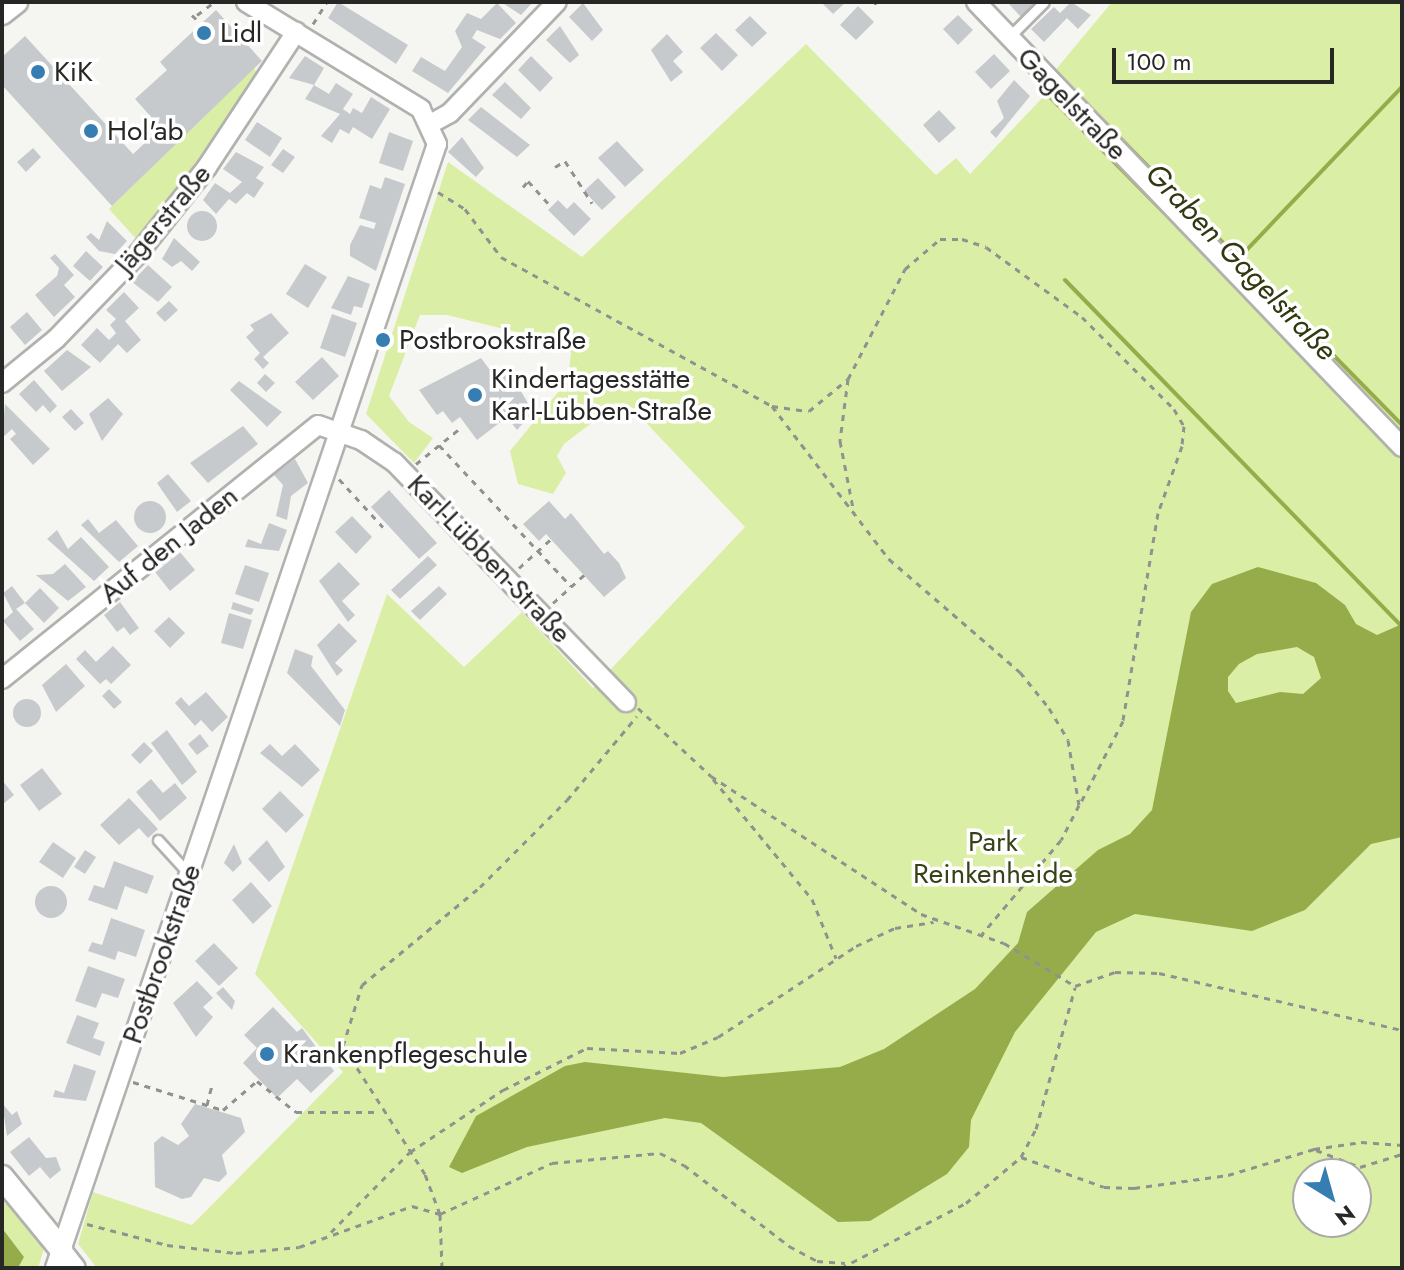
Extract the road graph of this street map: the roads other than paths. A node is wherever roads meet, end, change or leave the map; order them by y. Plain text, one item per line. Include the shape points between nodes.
1 (16, 2) edge
2 (246, 2) edge
3 (557, 2) edge
4 (976, 2) edge
5 (1044, 2) edge
6 (2, 13) edge
7 (300, 34) junction
8 (1009, 37) junction
9 (432, 123) junction
10 (2, 383) edge
11 (340, 432) junction
12 (1402, 447) edge
13 (2, 679) edge
14 (634, 706) road end
15 (158, 840) dead end
16 (189, 874) junction
17 (2, 1177) edge
18 (58, 1259) edge
19 (76, 1268) edge

1 - 6 street
2 - 7 street
3 - 9 street via 450,113
4 - 8 street, Gagelstraße
5 - 8 lane
7 - 9 street via 404,96
7 - 10 street, Jägerstraße via 207,167 137,255 56,339
8 - 12 street, Gagelstraße
9 - 11 street, Postbrookstraße via 437,144
11 - 13 street, Auf den Jaden via 318,425
11 - 14 street, Karl-Lübben-Straße via 405,473
11 - 16 street, Postbrookstraße
15 - 16 lane
16 - 18 street, Postbrookstraße
17 - 18 street
18 - 19 street

